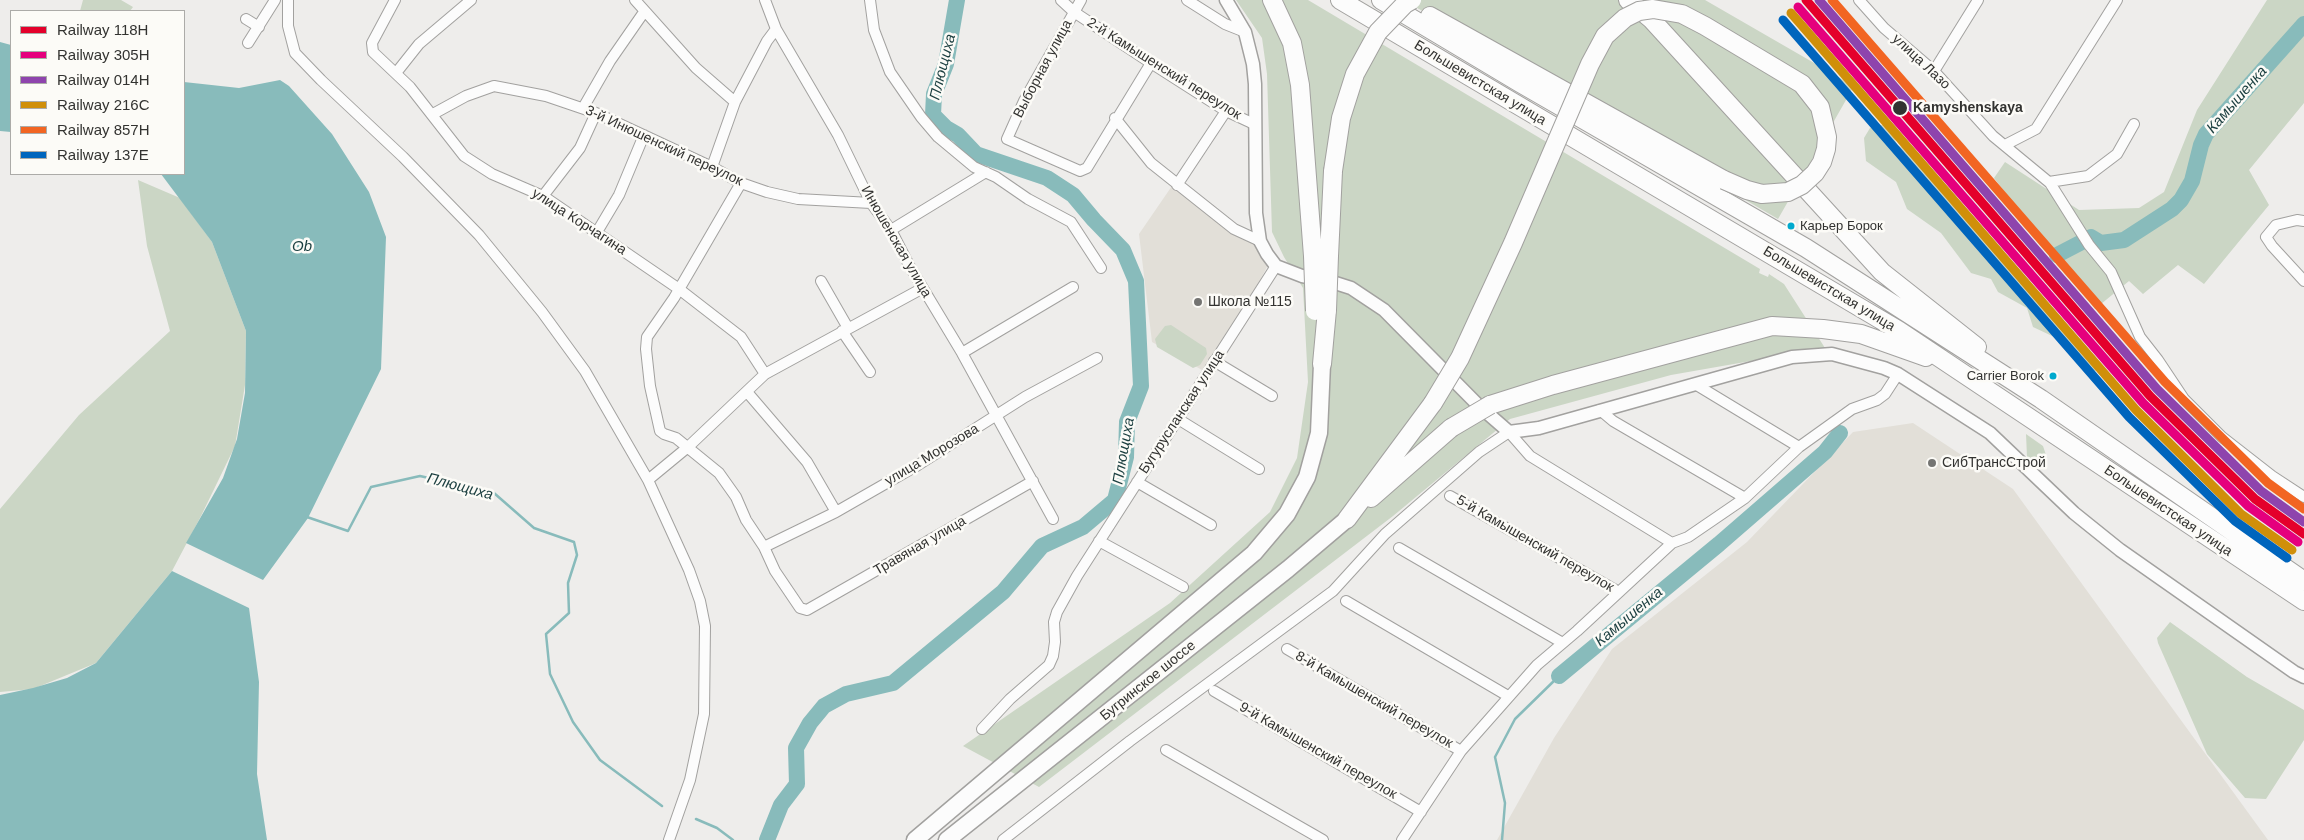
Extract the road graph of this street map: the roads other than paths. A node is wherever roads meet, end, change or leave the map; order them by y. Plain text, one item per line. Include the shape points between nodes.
1 (275, 0) edge
2 (288, 0) edge
3 (396, 0) edge
4 (471, 0) edge
5 (635, 0) edge
6 (765, 0) edge
7 (870, 0) edge
8 (1061, 0) edge
9 (1081, 0) edge
10 (1187, 0) edge
11 (1226, 0) edge
12 (1272, 0) edge
13 (1340, 0) edge
14 (1381, 0) edge
15 (1400, 0) edge
16 (1412, 0) edge
17 (1628, 0) edge
18 (1978, 0) edge
19 (2117, 0) edge
20 (1865, 3) edge
21 (644, 12) junction
22 (1074, 12) junction
23 (246, 19) dead end
24 (259, 27) junction
25 (776, 28) junction
26 (1244, 32) junction
27 (248, 43) dead end
28 (1151, 63) junction
29 (1934, 71) junction
30 (396, 72) junction
31 (735, 102) junction
32 (584, 108) junction
33 (1226, 111) junction
34 (596, 113) junction
35 (433, 114) junction
36 (1115, 118) junction
37 (1254, 124) junction
38 (2134, 124) dead end
39 (644, 135) junction
40 (2005, 145) junction
41 (712, 166) junction
42 (986, 172) junction
43 (2049, 182) junction
44 (741, 183) junction
45 (1177, 185) junction
46 (544, 196) junction
47 (872, 203) junction
48 (2304, 221) edge
49 (891, 230) junction
50 (597, 232) junction
51 (1260, 241) junction
52 (1321, 256) junction
53 (1276, 266) junction
54 (1101, 268) dead end
55 (821, 281) dead end
56 (2304, 282) edge
57 (1073, 287) dead end
58 (923, 288) junction
59 (678, 289) junction
60 (845, 330) junction
61 (962, 353) junction
62 (1097, 358) dead end
63 (1214, 361) junction
64 (1322, 364) joint
65 (870, 372) dead end
66 (765, 374) junction
67 (1898, 374) junction
68 (1977, 383) junction
69 (1695, 384) junction
70 (2018, 384) junction
71 (747, 392) junction
72 (1272, 396) dead end
73 (1600, 410) junction
74 (996, 416) junction
75 (1178, 419) junction
76 (1509, 432) junction
77 (688, 447) junction
78 (1799, 447) junction
79 (1259, 469) dead end
80 (648, 480) junction
81 (1033, 481) junction
82 (1137, 482) junction
83 (1450, 496) dead end
84 (2304, 497) edge
85 (1745, 498) junction
86 (836, 512) junction
87 (1053, 519) dead end
88 (1347, 519) junction
89 (1211, 526) dead end
90 (1099, 541) junction
91 (1672, 543) junction
92 (764, 547) junction
93 (1399, 548) dead end
94 (2304, 581) edge
95 (1182, 587) dead end
96 (1619, 592) junction
97 (1346, 601) dead end
98 (2304, 601) edge
99 (1561, 642) junction
100 (1287, 649) dead end
101 (2304, 676) edge
102 (1214, 691) dead end
103 (1508, 696) junction
104 (982, 729) dead end
105 (1166, 750) dead end
106 (1461, 751) junction
107 (1421, 812) junction
108 (669, 840) edge
109 (916, 840) edge
110 (947, 840) edge
111 (1004, 840) edge
112 (1323, 840) edge
113 (1402, 840) edge

1 - 24 street
2 - 80 street via 288,26 295,53 479,235 585,370
3 - 30 street, улица Корчагина via 372,43 372,52
4 - 30 street via 419,44
5 - 21 street
6 - 25 street, Инюшенская улица
7 - 42 street via 879,47 905,96 938,137
8 - 22 street, 2-й Камышенский переулок
9 - 22 street, Выборная улица
10 - 26 street
11 - 26 street
12 - 52 highway via 1292,43
13 - 68 highway, Большевистская улица via 1898,330
14 - 70 highway, Большевистская улица via 1806,248
15 - 88 highway, bridge via 1724,180 1747,190 1762,194 1788,192 1802,185 1815,173 1826,149 1827,137 1820,107 1802,84 1682,14 1653,9 1625,18 1605,36 1590,64 1464,349 1433,402
16 - 52 highway, bridge via 1378,32 1355,74 1341,118
17 - 70 highway via 1651,19 1882,272
18 - 29 street
19 - 40 street via 2036,129
20 - 29 street, улица Лазо via 1884,28
21 - 31 street via 696,68
21 - 32 street via 610,61
22 - 28 street, 2-й Камышенский переулок
22 - 36 street, Выборная улица via 1024,100 1007,139 1080,171 1087,168
23 - 24 street
24 - 27 street
25 - 31 street
25 - 47 street, Инюшенская улица
26 - 37 street via 1254,71
28 - 33 street, 2-й Камышенский переулок
28 - 36 street
29 - 40 street, улица Лазо
30 - 35 street, улица Корчагина
31 - 41 street
32 - 34 street, 3-й Инюшенский переулок
32 - 35 street, 3-й Инюшенский переулок via 546,96 494,86 466,96
33 - 37 street, 2-й Камышенский переулок
33 - 45 street
34 - 39 street, 3-й Инюшенский переулок
34 - 46 street via 580,148
35 - 46 street, улица Корчагина via 464,156 492,174
36 - 45 street via 1152,163
37 - 51 street via 1256,213
38 - 43 street via 2117,154 2088,176
39 - 41 street, 3-й Инюшенский переулок
39 - 50 street via 619,195
40 - 43 street, улица Лазо
41 - 44 street, 3-й Инюшенский переулок
42 - 49 street
42 - 54 street via 1071,222
43 - 84 street, улица Лазо via 2111,272 2140,337 2184,399 2222,437
44 - 47 street, 3-й Инюшенский переулок via 798,199
44 - 59 street
45 - 51 street via 1234,228
46 - 50 street, улица Корчагина
47 - 49 street, Инюшенская улица
48 - 56 street via 2276,225 2266,237
49 - 58 street, Инюшенская улица
50 - 59 street, улица Корчагина
51 - 53 street
52 - 64 highway, bridge
53 - 63 street, Бугурусланская улица
53 - 76 street via 1351,288 1384,310
55 - 60 street
57 - 61 street
58 - 60 street
58 - 61 street, Инюшенская улица
59 - 66 street, улица Корчагина via 741,337
59 - 77 street via 647,337 646,348 660,431
60 - 65 street
60 - 66 street
61 - 74 street, Инюшенская улица
62 - 74 street, улица Морозова
63 - 72 street
63 - 75 street, Бугурусланская улица
64 - 109 main road via 1319,433 1307,477 1287,514 1259,547
66 - 71 street
67 - 69 street via 1832,354 1792,357
67 - 78 street via 1878,400 1852,409
67 - 101 street via 1990,433 2074,513 2120,550
68 - 88 highway, bridge via 1917,353 1862,334 1823,328 1772,326 1490,405 1452,428
68 - 98 highway, Большевистская улица
69 - 73 street
69 - 78 street
70 - 94 highway, Большевистская улица
71 - 77 street
71 - 86 street via 807,462
73 - 76 street via 1539,428
73 - 85 street via 1613,421
74 - 81 street, Инюшенская улица
74 - 86 street, улица Морозова
75 - 79 street
75 - 82 street, Бугурусланская улица
76 - 91 street via 1530,456
76 - 111 street via 1479,452 1385,534 1333,591
77 - 80 street
77 - 92 street via 719,473 736,496 746,520
78 - 85 street
80 - 108 street via 689,570 705,626 704,714 690,780
81 - 87 street, Инюшенская улица
81 - 92 street, Травяная улица via 807,610 800,608 787,589
82 - 89 street
82 - 90 street, Бугурусланская улица
83 - 96 street, 5-й Камышенский переулок
85 - 91 street via 1688,537
86 - 92 street, улица Морозова
88 - 110 main road, Бугринское шоссе
90 - 95 street
90 - 104 street, Бугурусланская улица via 1057,612 1054,648 1049,664
91 - 96 street
93 - 99 street
96 - 99 street
97 - 103 street
99 - 103 street
100 - 106 street, 8-й Камышенский переулок
102 - 107 street, 9-й Камышенский переулок
103 - 106 street
105 - 112 street
106 - 107 street
107 - 113 street

